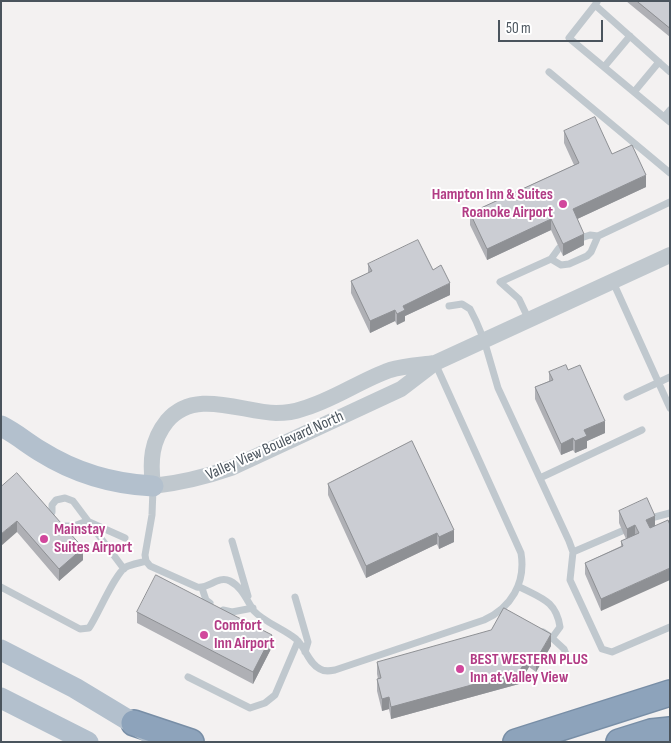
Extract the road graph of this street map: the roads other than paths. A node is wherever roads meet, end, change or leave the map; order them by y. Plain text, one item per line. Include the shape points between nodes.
1 (596, 3) edge
2 (630, 36) junction
3 (659, 62) junction
4 (604, 67) junction
5 (549, 72) dead end
6 (670, 72) edge
7 (634, 92) junction
8 (670, 110) edge
9 (667, 120) edge
10 (670, 173) edge
11 (670, 202) edge
12 (598, 236) junction
13 (581, 238) edge
14 (559, 248) edge
15 (670, 256) edge
16 (551, 259) junction
17 (613, 282) junction
18 (449, 306) dead end
19 (529, 320) junction
20 (484, 340) junction
21 (435, 363) junction
22 (670, 377) edge
23 (658, 382) junction
24 (627, 397) dead end
25 (670, 408) edge
26 (1, 426) edge
27 (642, 430) dead end
28 (540, 478) junction
29 (153, 486) junction
30 (52, 512) edge
31 (670, 513) edge
32 (651, 518) edge
33 (87, 521) junction
34 (63, 526) edge
35 (622, 531) edge
36 (125, 538) dead end
37 (232, 541) dead end
38 (573, 552) junction
39 (146, 561) junction
40 (124, 569) junction
41 (518, 586) junction
42 (1, 587) edge
43 (202, 588) junction
44 (295, 597) dead end
45 (210, 604) edge
46 (251, 605) junction
47 (223, 610) edge
48 (670, 627) edge
49 (539, 630) edge
50 (552, 638) junction
51 (298, 642) junction
52 (1, 650) edge
53 (306, 652) junction
54 (569, 661) dead end
55 (188, 677) dead end
56 (670, 693) edge
57 (1, 698) edge
58 (134, 723) junction
59 (670, 730) edge
60 (88, 742) edge
61 (165, 742) edge
62 (191, 742) edge
63 (516, 742) edge
64 (619, 742) edge

1 - 2 lane
1 - 4 lane via 569,38
2 - 3 lane
2 - 4 lane
3 - 6 lane
3 - 7 lane
4 - 7 lane
5 - 10 lane
7 - 9 lane
8 - 9 lane
11 - 12 lane
12 - 13 lane
12 - 16 lane via 587,256 561,265
14 - 16 lane
15 - 17 street, Valley View Boulevard North
16 - 19 lane via 500,282 519,299
17 - 19 street, Valley View Boulevard North
17 - 23 lane
18 - 20 lane via 462,304 470,309
19 - 20 street, Valley View Boulevard North
20 - 21 street, Valley View Boulevard North
20 - 28 lane via 496,385
21 - 29 street, Valley View Boulevard North via 401,390 231,468 204,478
21 - 29 street, Valley View Boulevard North via 391,370 305,409 288,413 211,403 195,404 170,417 161,428 151,456
21 - 41 lane via 520,553 522,563
22 - 23 lane
23 - 24 lane
23 - 25 lane
26 - 29 main road via 83,474 112,482
27 - 28 lane
28 - 38 lane
29 - 39 lane
30 - 33 lane via 56,500 66,498 73,501
31 - 32 lane
33 - 34 lane
33 - 36 lane
33 - 40 lane
35 - 38 lane
37 - 46 lane
38 - 48 lane via 570,580 602,649 612,652
39 - 40 lane
39 - 43 lane via 150,566
40 - 42 lane via 116,576 89,628 80,629
41 - 50 lane via 551,604 558,615 560,627
41 - 53 lane via 508,610 335,670 321,670
43 - 45 lane
43 - 46 lane via 226,579 233,582
44 - 53 lane via 308,642
46 - 47 lane via 232,612
46 - 51 lane via 255,612
49 - 50 lane
50 - 54 lane via 564,649
51 - 53 lane
51 - 55 lane via 275,695 257,706 250,708
52 - 58 main road
56 - 63 highway
57 - 60 main road
58 - 61 main road
58 - 62 highway
59 - 64 highway

